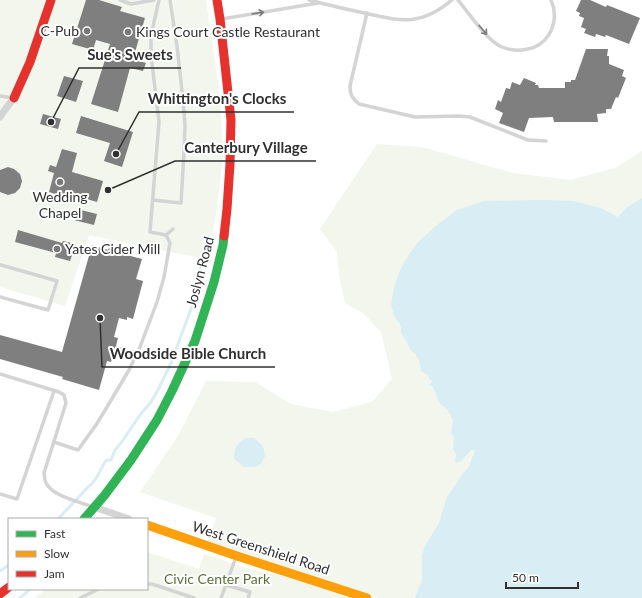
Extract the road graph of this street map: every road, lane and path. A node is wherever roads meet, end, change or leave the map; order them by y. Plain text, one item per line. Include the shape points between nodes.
1 (51, 0) edge
2 (120, 0) edge
3 (154, 0) edge
4 (159, 0) edge
5 (170, 0) edge
6 (217, 0) edge
7 (309, 0) edge
8 (452, 0) edge
9 (458, 0) edge
10 (551, 0) edge
11 (143, 1) edge
12 (321, 3) junction
13 (368, 13) junction
14 (220, 19) junction
15 (0, 96) edge
16 (14, 98) junction
17 (0, 117) edge
18 (546, 141) dead end
19 (153, 200) junction
20 (173, 229) dead end
21 (166, 235) junction
22 (0, 266) edge
23 (0, 297) edge
24 (0, 374) edge
25 (54, 390) junction
26 (54, 442) junction
27 (0, 494) edge
28 (94, 507) junction
29 (85, 518) edge
30 (126, 518) edge
31 (148, 525) edge
32 (236, 556) junction
33 (148, 584) edge
34 (226, 584) junction
35 (8, 588) edge
36 (97, 590) edge
37 (0, 594) edge
38 (80, 598) edge
39 (194, 598) edge
40 (221, 598) edge
41 (248, 598) edge
42 (367, 598) edge

1 - 16 street via 32,60
2 - 11 lane via 131,4
3 - 11 lane
4 - 19 lane via 151,39 159,122
5 - 19 lane via 185,126 181,203
6 - 14 street, Joslyn Road
7 - 12 lane
8 - 13 lane via 434,13 413,20 396,20
9 -> 10 lane via 494,42 510,50 540,45 546,39 555,14
12 - 13 lane
14 -> 12 lane
13 - 18 lane via 350,86 350,93 359,104 415,117 470,117 528,140
14 - 28 street, Joslyn Road via 230,120 230,164 224,236 214,282 195,341 157,420 131,460
15 - 16 lane
16 - 17 street
19 - 21 lane via 150,232
20 - 21 lane
21 - 26 lane via 170,243 157,302 140,347 128,370 96,425 78,450
22 - 23 lane via 57,281 48,310
24 - 25 lane
25 - 26 lane via 64,395 66,403
25 - 27 lane via 17,499
26 - 28 lane via 44,473 45,482 59,494
28 - 29 street, Joslyn Road
28 - 30 street
31 - 32 street, West Greenshield Road
32 - 34 lane
32 - 42 street, West Greenshield Road
33 - 39 lane
34 - 40 lane
34 - 41 lane via 250,592
35 - 37 street
36 - 38 lane

